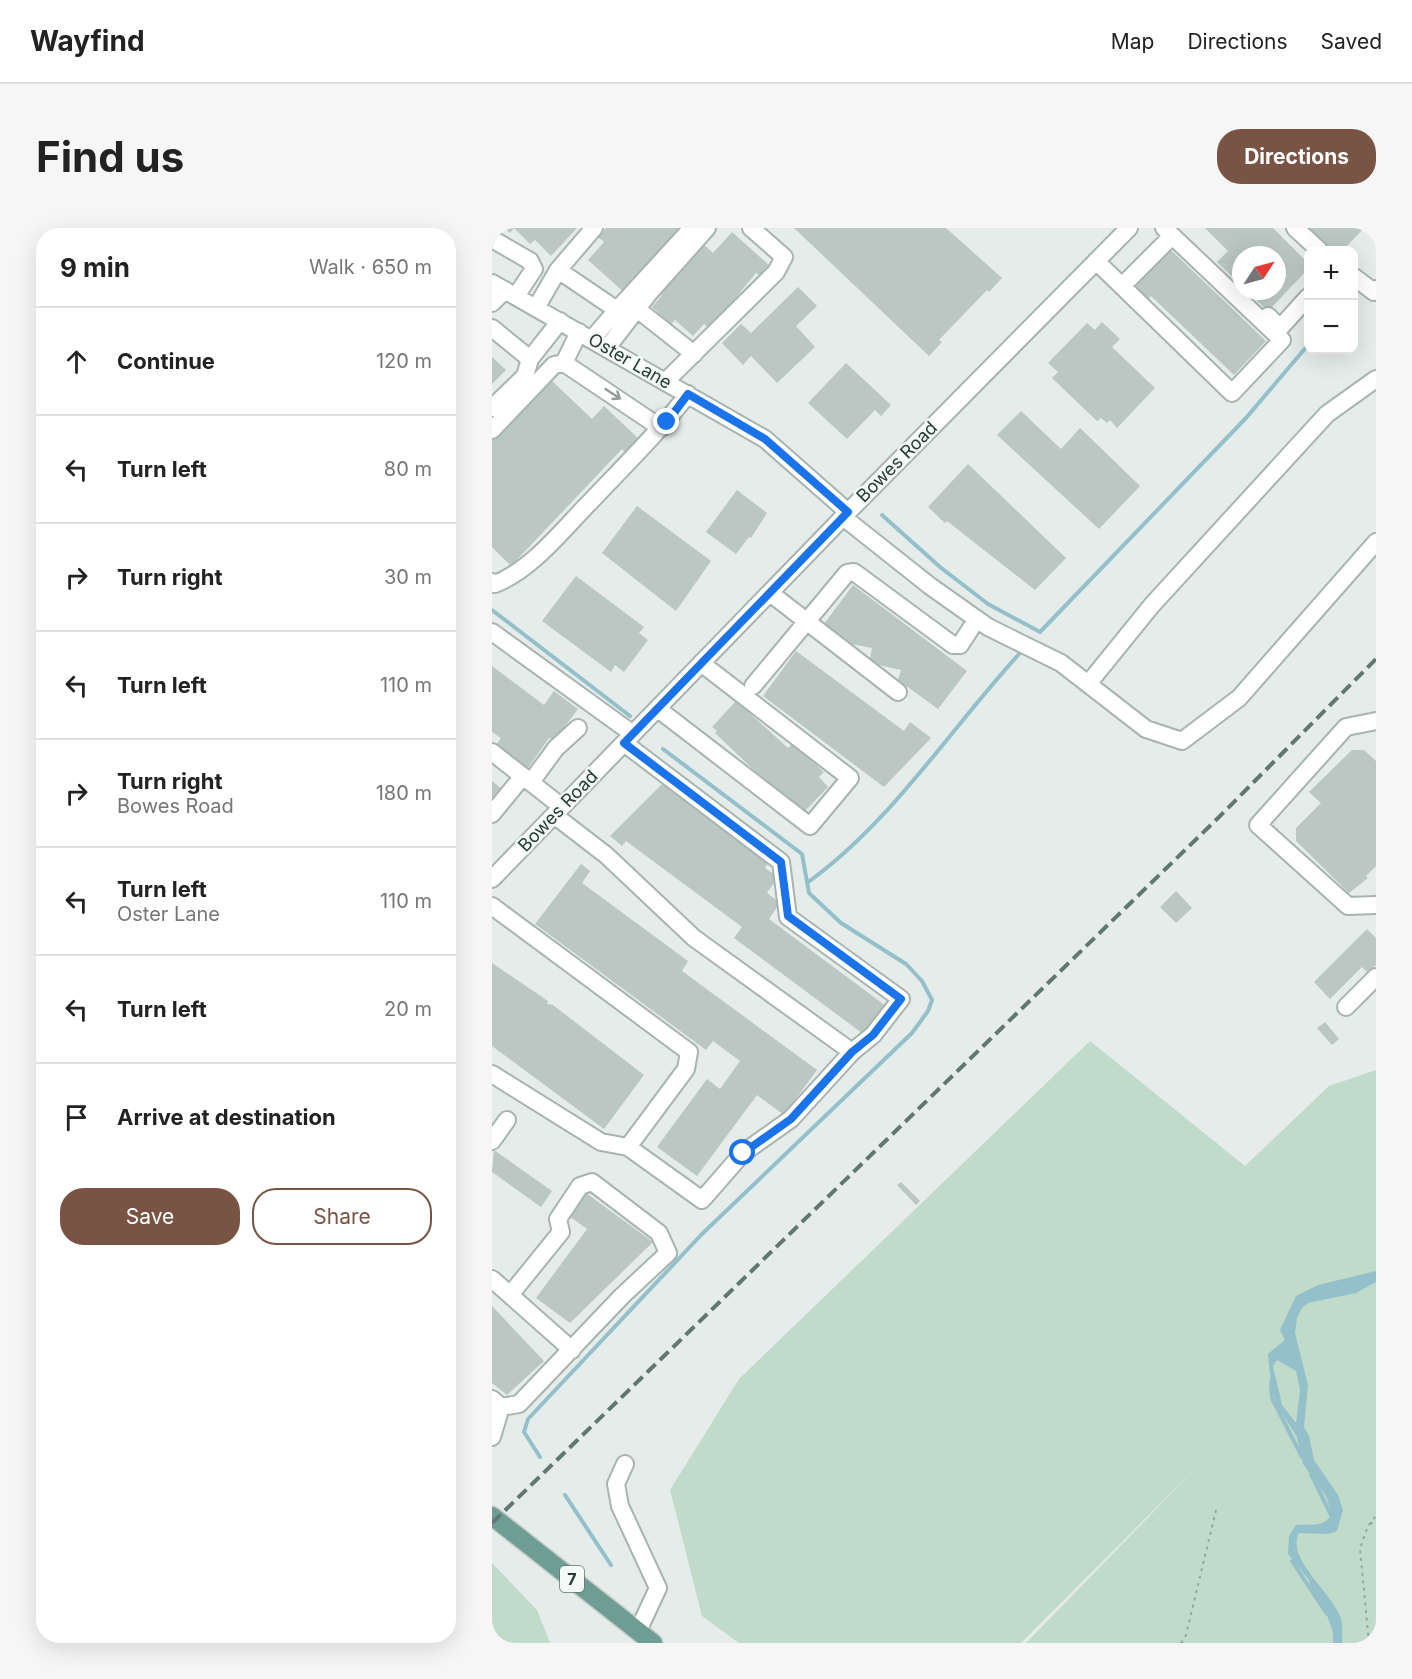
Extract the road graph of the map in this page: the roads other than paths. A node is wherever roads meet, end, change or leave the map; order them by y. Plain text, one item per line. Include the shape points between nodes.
1 (594, 228) edge
2 (692, 228) edge
3 (707, 228) edge
4 (751, 228) edge
5 (1129, 228) edge
6 (1295, 228) edge
7 (1173, 230) edge
8 (492, 239) edge
9 (1315, 246) edge
10 (1096, 261) junction
11 (558, 270) junction
12 (1358, 280) edge
13 (1232, 283) edge
14 (1122, 286) junction
15 (504, 290) edge
16 (1375, 292) edge
17 (1250, 300) edge
18 (1305, 300) edge
19 (492, 303) edge
20 (536, 308) junction
21 (637, 309) junction
22 (617, 310) junction
23 (560, 321) junction
24 (492, 328) edge
25 (586, 335) junction
26 (608, 348) junction
27 (694, 354) junction
28 (530, 358) junction
29 (564, 363) junction
30 (1376, 379) edge
31 (666, 381) junction
32 (688, 394) junction
33 (492, 408) edge
34 (661, 428) junction
35 (492, 430) edge
36 (846, 514) junction
37 (1376, 542) edge
38 (492, 582) edge
39 (770, 592) junction
40 (978, 619) junction
41 (806, 620) junction
42 (492, 632) edge
43 (701, 663) junction
44 (1088, 684) junction
45 (753, 686) dead end
46 (898, 692) dead end
47 (658, 709) junction
48 (1376, 721) edge
49 (578, 728) dead end
50 (629, 739) junction
51 (492, 752) edge
52 (527, 779) junction
53 (558, 811) junction
54 (492, 814) edge
55 (495, 872) edge
56 (1376, 905) edge
57 (492, 906) edge
58 (1376, 977) edge
59 (1346, 1007) dead end
60 (852, 1052) junction
61 (492, 1074) edge
62 (507, 1120) dead end
63 (492, 1141) edge
64 (628, 1147) junction
65 (492, 1279) edge
66 (510, 1295) junction
67 (572, 1350) junction
68 (497, 1403) edge
69 (492, 1437) edge
70 (625, 1464) dead end
71 (492, 1516) edge
72 (645, 1637) edge

1 - 11 street
2 - 22 street
3 - 21 street
4 - 27 street via 784,257 776,272
5 - 10 street, Bowes Road
6 - 9 street
7 - 13 street
7 - 14 street
7 - 14 street via 1282,340 1232,393
8 - 15 street via 530,261 534,269
10 - 14 street
10 - 36 street, Bowes Road
11 - 20 street
11 - 22 street
12 - 16 street
15 - 19 street
15 - 20 street, Oster Lane
17 - 18 street via 1280,328
20 - 23 street, Oster Lane
21 - 26 street
21 - 27 street
22 - 25 street
23 - 25 street, Oster Lane
23 - 28 street
24 - 28 street
25 - 26 street, Oster Lane
25 - 29 street
26 - 31 street, Oster Lane
27 - 31 street
28 - 33 street via 525,376
29 -> 34 street
29 - 35 street via 554,365
30 - 44 street via 1326,414 1152,605
31 - 32 street, Oster Lane
32 - 34 street
32 - 36 street, Oster Lane via 765,439
34 - 38 street via 550,544 510,578
36 - 39 street, Bowes Road
36 - 40 street, Oster Lane via 930,586
37 - 44 street, Oster Lane via 1239,698 1182,741 1146,729
39 - 41 street
39 - 43 street, Bowes Road
40 - 41 street via 960,645 953,645 854,572 843,576
40 - 44 street, Oster Lane via 1061,663
41 - 45 street
41 - 46 street
42 - 50 street
43 - 47 street, Bowes Road
43 - 47 street via 849,778 810,826
47 - 50 street, Bowes Road
48 - 56 street via 1346,727 1258,825 1348,906
49 - 52 street
50 - 53 street, Bowes Road
50 - 60 street via 781,862 788,916 901,999 873,1035
51 - 52 street
52 - 53 street
52 - 54 street
53 - 55 street, Bowes Road
53 - 60 street via 694,938
57 - 64 street via 689,1052 686,1069
58 - 59 street
60 - 64 street via 791,1119 743,1153 702,1200
61 - 64 street via 601,1142
62 - 63 street
65 - 66 street
66 - 67 street
66 - 67 street via 561,1232 558,1219 580,1186 592,1182 659,1233 668,1253
67 - 68 street via 519,1404
68 - 69 street
70 - 72 street via 616,1484 620,1506 658,1588
71 - 72 main road, 7

